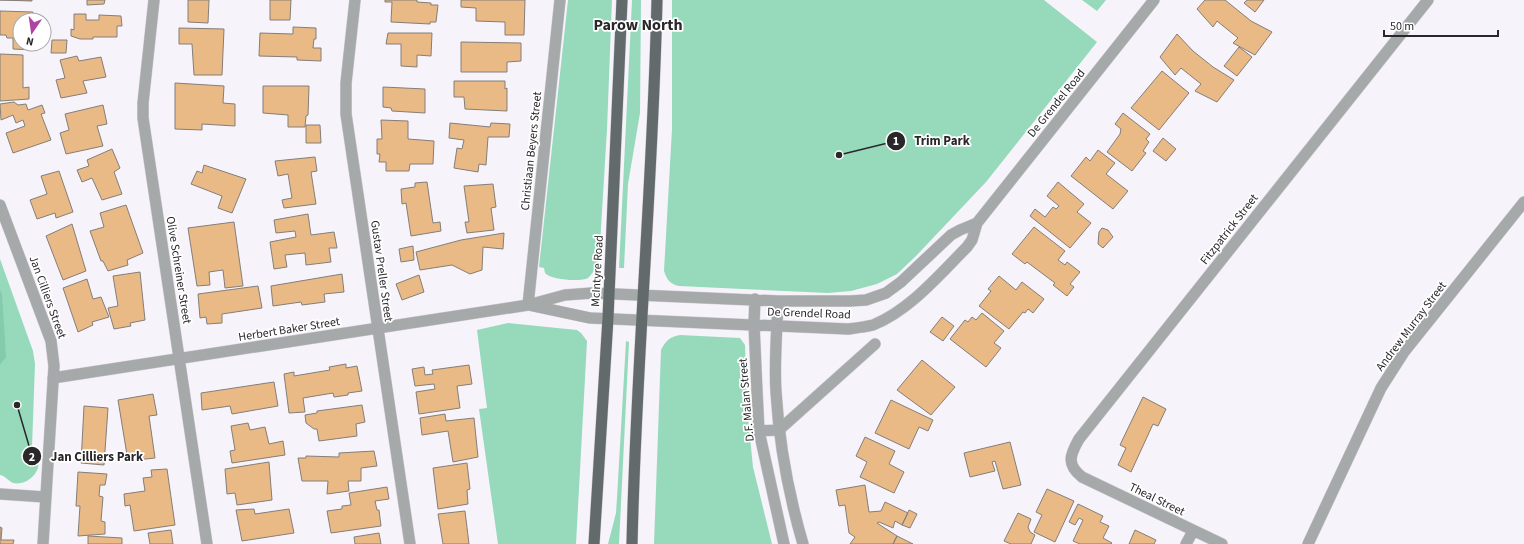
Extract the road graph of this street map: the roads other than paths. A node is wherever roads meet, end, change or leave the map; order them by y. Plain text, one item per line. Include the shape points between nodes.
1 (154, 0) edge
2 (355, 0) edge
3 (560, 0) edge
4 (622, 0) edge
5 (657, 0) edge
6 (1154, 0) edge
7 (1428, 0) edge
8 (1524, 202) edge
9 (0, 205) edge
10 (976, 223) junction
11 (609, 293) junction
12 (644, 294) junction
13 (755, 299) junction
14 (778, 300) junction
15 (528, 305) junction
16 (608, 318) junction
17 (643, 320) junction
18 (754, 324) junction
19 (777, 325) junction
20 (377, 328) junction
21 (875, 344) dead end
22 (180, 359) junction
23 (53, 378) junction
24 (780, 430) junction
25 (760, 432) junction
26 (1082, 477) joint
27 (0, 494) edge
28 (45, 497) junction
29 (1193, 530) junction
30 (43, 544) edge
31 (207, 544) edge
32 (410, 544) edge
33 (594, 544) edge
34 (632, 544) edge
35 (784, 544) edge
36 (803, 544) edge
37 (1186, 544) edge
38 (1222, 544) edge
39 (1308, 544) edge

1 - 22 street, Olive Schreiner Street via 143,118
2 - 20 street, Gustav Preller Street via 346,83 346,114
3 - 15 street, Christiaan Beyers Street
4 - 11 main road, McIntyre Road
5 - 12 main road via 656,72
6 - 10 street, De Grendel Road
7 - 26 street, Fitzpatrick Street via 1079,439 1073,450 1072,465 1075,472
8 - 39 street, Andrew Murray Street via 1393,368 1381,388
9 - 23 street, Jan Cilliers Street via 51,341
10 - 14 street, De Grendel Road via 951,236 902,282 886,293 866,300
10 - 19 street, De Grendel Road via 967,248 911,301 888,318 871,325 848,329
11 - 12 street, De Grendel Road
11 - 15 street, Herbert Baker Street via 565,295
11 - 16 main road, McIntyre Road
12 - 13 street, De Grendel Road
12 - 17 main road
13 - 14 street, De Grendel Road
13 - 18 street, D.F. Malan Street
14 - 19 street
15 - 16 street, Herbert Baker Street via 590,318
15 - 20 street, Herbert Baker Street
16 - 17 street, De Grendel Road
16 - 33 main road, McIntyre Road
17 - 18 street, De Grendel Road
17 - 34 main road
18 - 19 street, De Grendel Road
18 - 25 street, D.F. Malan Street
19 - 24 street via 776,390
20 - 22 street, Herbert Baker Street
20 - 32 street, Gustav Preller Street
21 - 24 street
22 - 23 street, Herbert Baker Street
22 - 31 street, Olive Schreiner Street
23 - 28 street, Jan Cilliers Street
24 - 25 street
24 - 36 street via 796,520
25 - 35 street, D.F. Malan Street
26 - 29 street, Theal Street
27 - 28 street
28 - 30 street, Jan Cilliers Street
29 - 37 street
29 - 38 street, Theal Street

